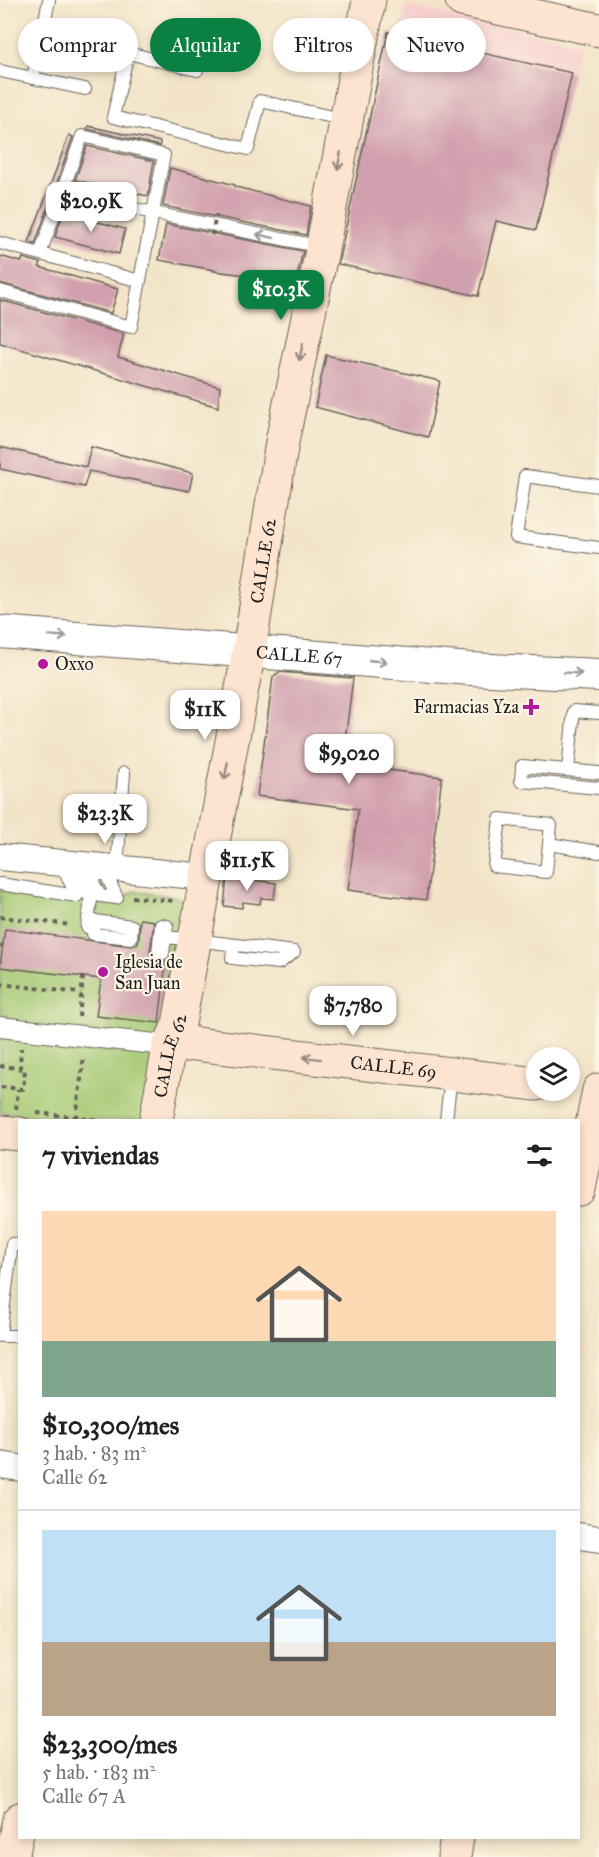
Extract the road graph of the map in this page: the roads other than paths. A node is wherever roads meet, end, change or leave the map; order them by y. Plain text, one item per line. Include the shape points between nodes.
1 (49, 0) edge
2 (369, 0) edge
3 (462, 0) edge
4 (511, 6) edge
5 (599, 30) edge
6 (150, 58) edge
7 (0, 71) edge
8 (33, 78) junction
9 (85, 89) dead end
10 (347, 120) junction
11 (61, 194) junction
12 (153, 213) junction
13 (0, 243) edge
14 (323, 247) junction
15 (40, 254) junction
16 (140, 281) junction
17 (0, 291) edge
18 (599, 486) edge
19 (599, 549) edge
20 (0, 632) edge
21 (249, 651) junction
22 (599, 675) edge
23 (599, 713) edge
24 (568, 770) junction
25 (124, 773) dead end
26 (599, 773) edge
27 (599, 788) edge
28 (549, 844) junction
29 (599, 852) edge
30 (0, 857) edge
31 (87, 865) junction
32 (206, 877) junction
33 (0, 884) edge
34 (90, 927) road end
35 (179, 938) junction
36 (234, 945) dead end
37 (0, 1027) edge
38 (162, 1045) junction
39 (451, 1074) junction
40 (526, 1083) edge
41 (580, 1089) edge
42 (599, 1090) edge
43 (156, 1119) edge
44 (446, 1119) edge
45 (580, 1185) edge
46 (18, 1245) edge
47 (0, 1335) edge
48 (18, 1336) edge
49 (0, 1465) edge
50 (18, 1468) edge
51 (580, 1536) edge
52 (599, 1539) edge
53 (18, 1828) edge
54 (457, 1839) edge
55 (12, 1857) edge
56 (454, 1857) edge

1 - 8 lane
2 - 10 main road, CALLE 62
3 - 4 main road
4 - 5 main road
6 - 10 lane via 128,53 113,117 248,149 260,101
7 - 8 lane
8 - 9 lane
10 -> 14 main road, CALLE 62
11 - 12 lane
11 - 12 lane via 82,136 164,156
11 - 15 lane
14 -> 12 lane
12 - 16 lane
13 - 15 lane
14 -> 21 main road, CALLE 62 via 282,442
15 - 16 lane
16 - 17 lane via 131,327
18 - 19 lane via 525,476 516,537
20 -> 21 street, CALLE 67
21 -> 22 street, CALLE 67
21 -> 32 main road, CALLE 62
23 - 24 lane via 574,711
24 - 26 lane
24 - 27 lane via 522,766 521,780
25 - 31 lane
28 - 28 lane via 551,825 500,819 494,866 546,872
28 - 29 lane
30 - 31 street
31 - 32 street
31 - 33 lane via 77,896
31 - 34 lane
32 - 35 main road, CALLE 62
35 - 36 lane
35 - 38 main road, CALLE 62 via 179,1024
37 - 38 street, CALLE 69
39 -> 38 main road, CALLE 69 via 195,1044
38 - 43 main road, CALLE 62
39 - 40 main road, CALLE 69
39 - 44 lane
41 - 42 main road
42 - 45 main road
46 - 47 lane via 12,1244
47 - 48 lane
49 - 50 street
51 - 52 street
53 - 55 main road
54 - 56 main road

